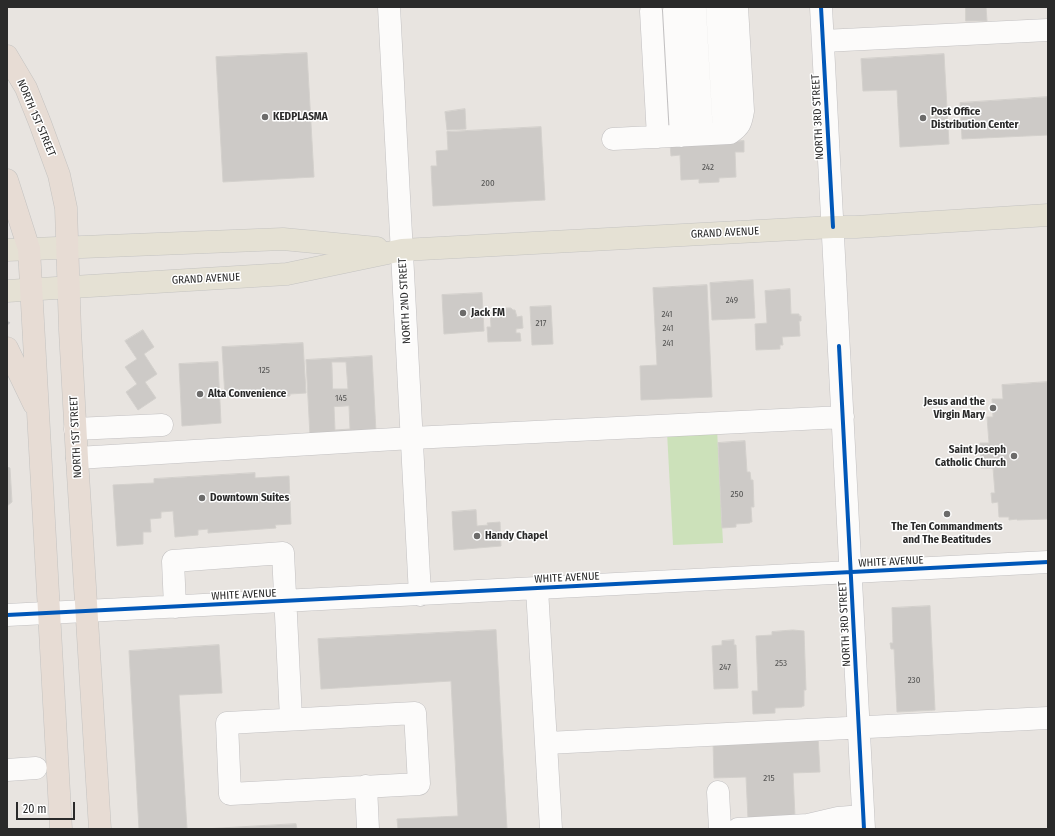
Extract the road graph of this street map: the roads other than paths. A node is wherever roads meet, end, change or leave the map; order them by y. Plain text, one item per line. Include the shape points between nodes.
1 (389, 7) edge
2 (727, 7) edge
3 (737, 7) edge
4 (821, 7) edge
5 (685, 9) edge
6 (1048, 30) edge
7 (823, 41) junction
8 (7, 56) edge
9 (696, 134) junction
10 (613, 139) dead end
11 (7, 180) edge
12 (1048, 215) edge
13 (833, 227) junction
14 (67, 248) junction
15 (29, 249) junction
16 (7, 250) edge
17 (402, 250) junction
18 (69, 288) junction
19 (32, 290) junction
20 (7, 291) edge
21 (7, 348) edge
22 (39, 414) junction
23 (843, 417) junction
24 (162, 425) dead end
25 (75, 429) junction
26 (412, 438) junction
27 (77, 458) junction
28 (1048, 562) edge
29 (851, 573) junction
30 (537, 589) junction
31 (420, 595) junction
32 (286, 602) junction
33 (175, 608) junction
34 (87, 612) junction
35 (50, 613) junction
36 (7, 615) edge
37 (1048, 718) edge
38 (291, 720) junction
39 (859, 728) junction
40 (547, 744) junction
41 (36, 768) dead end
42 (7, 770) edge
43 (366, 786) junction
44 (718, 792) dead end
45 (864, 822) edge
46 (61, 829) edge
47 (100, 829) edge
48 (368, 829) edge
49 (551, 829) edge
50 (720, 829) edge
51 (738, 829) edge

1 - 17 street, NORTH 2ND STREET
2 - 9 street
3 - 9 street via 742,121 738,128
4 - 7 street, NORTH 3RD STREET
5 - 9 street
5 - 9 street
5 - 9 street
6 - 7 street
7 - 13 street, NORTH 3RD STREET
8 - 14 highway, NORTH 1ST STREET via 26,88 59,176 66,208
9 - 10 street
11 - 15 highway
12 - 13 main road, GRAND AVENUE
13 - 17 main road, GRAND AVENUE
13 - 23 street, NORTH 3RD STREET
14 - 15 main road, GRAND AVENUE
14 - 17 main road, GRAND AVENUE via 283,240
14 - 18 highway, NORTH 1ST STREET
15 - 16 main road, GRAND AVENUE
15 - 19 highway
17 - 18 main road, GRAND AVENUE via 288,274
17 - 26 street, NORTH 2ND STREET
18 - 19 main road, GRAND AVENUE
18 - 25 highway, NORTH 1ST STREET
19 - 20 main road, GRAND AVENUE
19 - 22 highway
21 - 22 highway
22 - 35 highway
23 - 26 street
23 - 29 street, NORTH 3RD STREET
24 - 25 street
25 - 27 highway, NORTH 1ST STREET
26 - 27 street
26 - 31 street, NORTH 2ND STREET
27 - 34 highway, NORTH 1ST STREET
28 - 29 street, WHITE AVENUE
29 - 30 street, WHITE AVENUE
29 - 39 street, NORTH 3RD STREET
30 - 31 street, WHITE AVENUE
30 - 40 street
31 - 32 street, WHITE AVENUE
32 - 33 street, WHITE AVENUE
32 - 33 street via 283,553 173,561
32 - 38 street
33 - 34 street, WHITE AVENUE
34 - 35 street, WHITE AVENUE
34 - 47 highway, NORTH 1ST STREET
35 - 36 street, WHITE AVENUE
35 - 46 highway
37 - 39 street
38 - 43 street via 415,713 419,784
38 - 43 street via 227,723 230,794
39 - 40 street
39 - 45 street, NORTH 3RD STREET
40 - 49 street
41 - 42 street
43 - 48 street
44 - 50 street
45 - 51 street via 838,818 808,825

